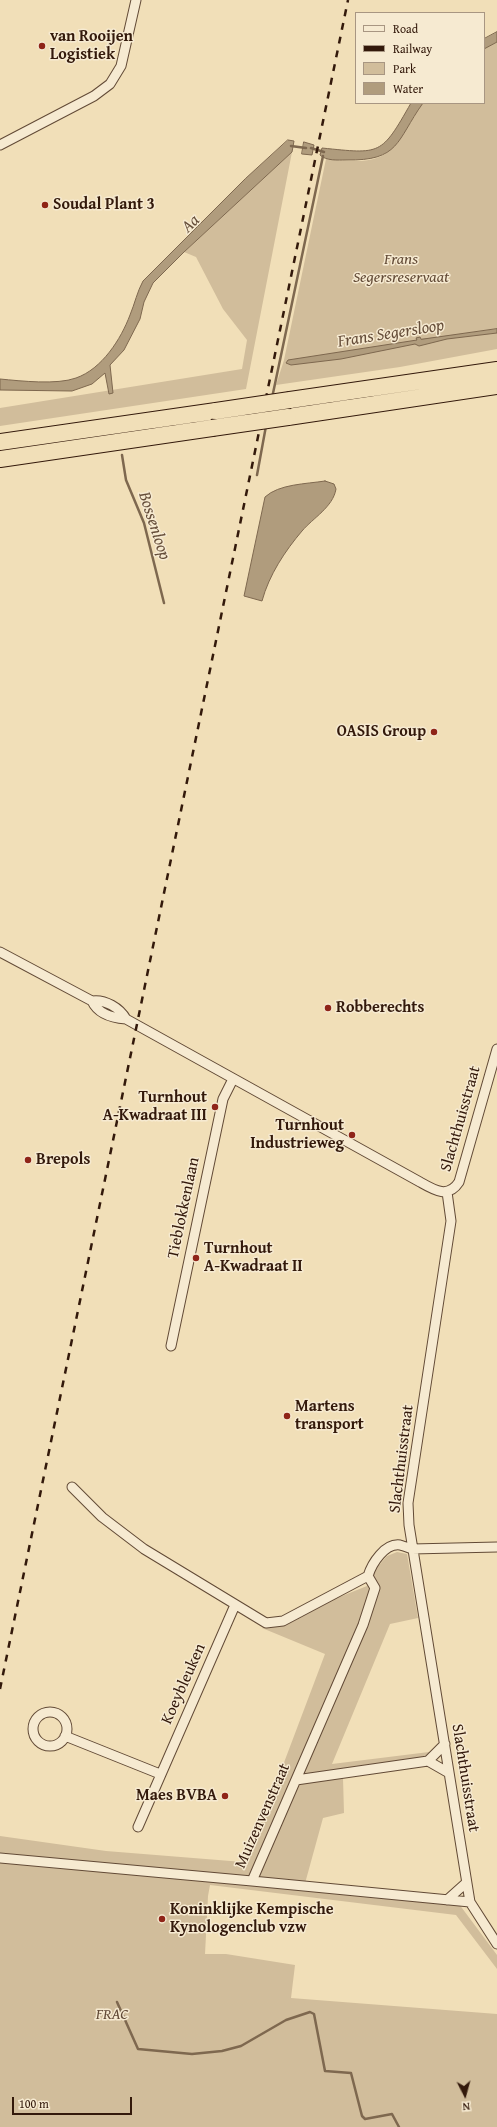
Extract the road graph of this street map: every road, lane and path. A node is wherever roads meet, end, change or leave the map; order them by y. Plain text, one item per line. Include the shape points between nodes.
1 (136, 0) edge
2 (0, 146) edge
3 (497, 370) edge
4 (497, 386) edge
5 (0, 442) edge
6 (0, 459) edge
7 (0, 952) edge
8 (497, 1050) edge
9 (233, 1079) junction
10 (447, 1192) junction
11 (170, 1346) dead end
12 (72, 1487) dead end
13 (497, 1547) edge
14 (412, 1549) junction
15 (368, 1576) junction
16 (235, 1605) junction
17 (65, 1736) dead end
18 (445, 1744) junction
19 (428, 1761) junction
20 (449, 1773) junction
21 (160, 1774) junction
22 (296, 1780) junction
23 (138, 1827) dead end
24 (0, 1858) edge
25 (252, 1881) junction
26 (466, 1883) junction
27 (447, 1900) junction
28 (470, 1902) junction
29 (497, 1944) edge

1 - 2 street via 121,66 110,84 94,96
3 - 5 highway, bridge
4 - 6 highway, bridge
7 - 9 street via 92,1001 102,1001 112,1006 126,1019
8 - 10 street, Slachthuisstraat via 459,1182 454,1189
9 - 10 street via 437,1191
9 - 11 street, Tieblokkenlaan via 223,1099
10 - 14 street, Slachthuisstraat via 451,1221 408,1503
12 - 16 street via 102,1518 144,1549
13 - 14 street
14 - 15 street via 400,1545 386,1549 370,1568
14 - 18 street, Slachthuisstraat
15 - 16 street via 283,1621 266,1623
15 - 22 street, Muizenvenstraat via 375,1588 363,1625
16 - 21 street, Koeybleuken
17 - 21 street
18 - 19 street
18 - 20 street, Slachthuisstraat
19 - 20 street
19 - 22 street
20 - 26 street, Slachthuisstraat
21 - 23 street, Koeybleuken
22 - 25 street, Muizenvenstraat
24 - 25 street, Muizenvenstraat
25 - 27 street
26 - 27 street
26 - 28 street, Slachthuisstraat
27 - 28 street
28 - 29 street, Slachthuisstraat

